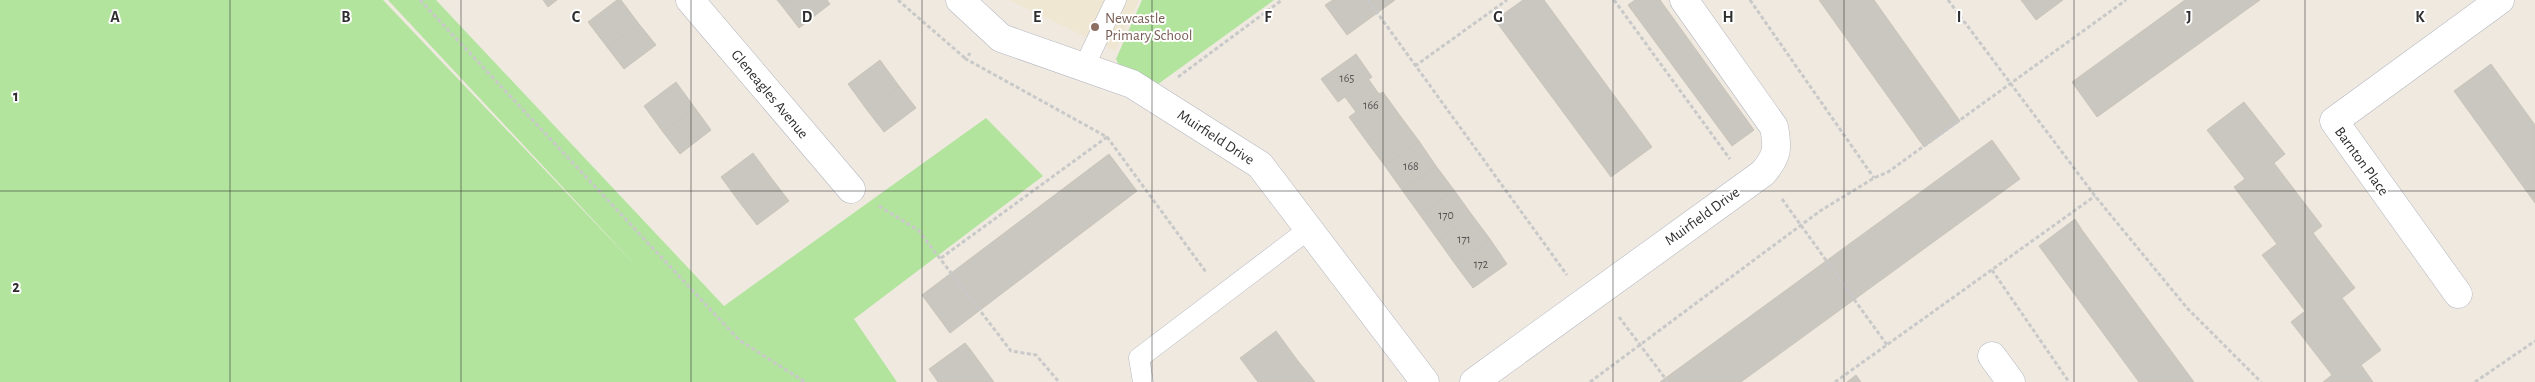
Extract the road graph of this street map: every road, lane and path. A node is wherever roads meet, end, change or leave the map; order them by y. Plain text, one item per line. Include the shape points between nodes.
1 (420, 0) edge
2 (690, 0) edge
3 (898, 0) edge
4 (960, 0) edge
5 (1116, 0) edge
6 (1282, 0) edge
7 (1368, 0) edge
8 (1507, 0) edge
9 (1614, 0) edge
10 (1684, 0) edge
11 (1750, 0) edge
12 (1948, 0) edge
13 (2126, 0) edge
14 (2500, 0) edge
15 (987, 26) junction
16 (966, 59) junction
17 (1416, 66) junction
18 (1084, 67) junction
19 (2010, 84) junction
20 (1152, 96) junction
21 (1107, 138) junction
22 (1755, 178) junction
23 (1874, 178) junction
24 (851, 189) joint
25 (2095, 196) junction
26 (1801, 226) junction
27 (1309, 230) junction
28 (941, 258) junction
29 (1992, 270) junction
30 (1223, 294) junction
31 (2458, 294) dead end
32 (1592, 296) junction
33 (2535, 341) edge
34 (1640, 345) junction
35 (1887, 345) junction
36 (1992, 356) dead end
37 (805, 382) edge
38 (1058, 382) edge
39 (1143, 382) edge
40 (1425, 382) edge
41 (1474, 382) edge
42 (1590, 382) edge
43 (1668, 382) edge
44 (1834, 382) edge
45 (2011, 382) edge
46 (2069, 382) edge
47 (2261, 382) edge
48 (2475, 382) edge

1 - 37 path via 739,340
2 - 24 street, Gleneagles Avenue
3 - 16 path
4 - 15 street, Muirfield Drive
5 - 18 lane
6 - 20 path
7 - 17 path
8 - 17 path
9 - 22 path
10 - 22 street, Muirfield Drive via 1774,127 1778,145 1774,159
11 - 23 path
12 - 19 path
13 - 19 path
14 - 31 street, Barnton Place via 2334,121
15 - 16 path
15 - 18 street, Muirfield Drive via 1000,38
16 - 21 path
17 - 32 path
18 - 20 street, Muirfield Drive via 1132,84
19 - 23 path via 1888,172
19 - 25 path
20 - 27 street, Muirfield Drive via 1260,166
21 - 28 path
21 - 30 path
22 - 26 path
22 - 32 street, Muirfield Drive
23 - 26 path
24 - 28 path via 918,230
25 - 29 path
25 - 47 path via 2187,308
26 - 34 path
26 - 35 path
27 - 30 lane
27 - 40 street, Muirfield Drive
28 - 38 path via 1011,351 1036,356
29 - 35 path
29 - 46 path
30 - 39 lane via 1139,358
32 - 34 path
32 - 41 street, Muirfield Drive
33 - 48 path
34 - 42 path
34 - 43 path
35 - 44 path
36 - 45 street

